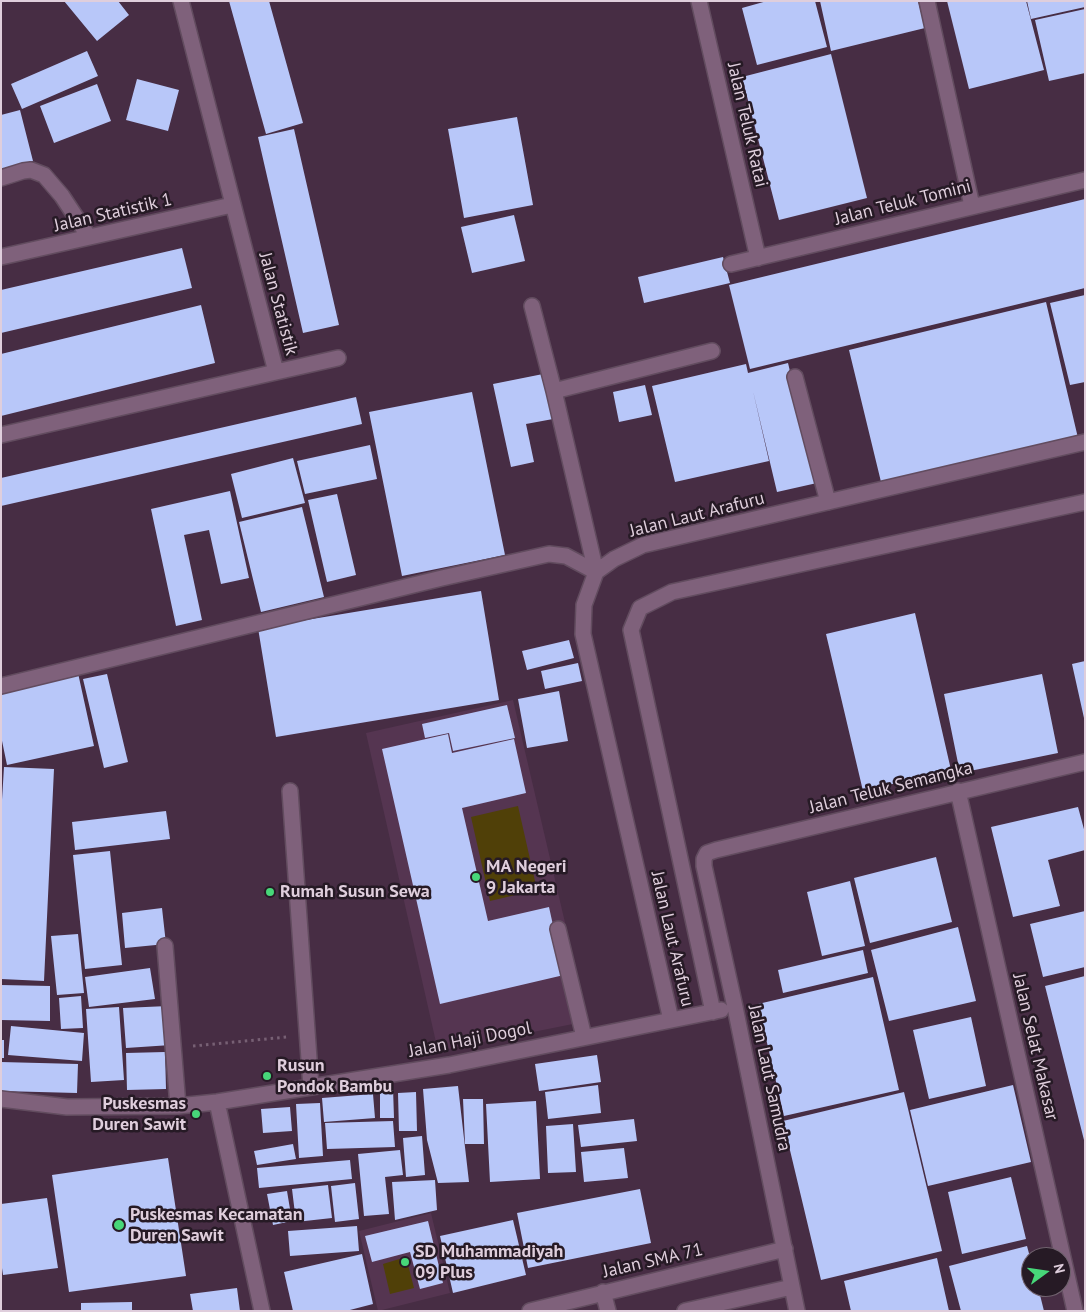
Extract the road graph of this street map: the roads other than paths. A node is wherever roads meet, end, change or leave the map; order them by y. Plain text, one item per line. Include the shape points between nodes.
1 (180, 1) edge
2 (699, 1) edge
3 (927, 1) edge
4 (1, 178) edge
5 (1085, 180) edge
6 (232, 205) junction
7 (972, 206) junction
8 (89, 237) junction
9 (1, 256) edge
10 (758, 258) junction
11 (731, 264) dead end
12 (532, 306) dead end
13 (712, 351) dead end
14 (338, 358) dead end
15 (276, 372) junction
16 (796, 377) dead end
17 (554, 391) junction
18 (1, 435) edge
19 (1085, 442) edge
20 (828, 502) junction
21 (1085, 502) edge
22 (596, 572) junction
23 (1, 686) edge
24 (1085, 762) edge
25 (290, 791) dead end
26 (958, 791) junction
27 (707, 853) joint
28 (558, 929) dead end
29 (165, 946) dead end
30 (735, 1007) junction
31 (712, 1012) junction
32 (671, 1020) junction
33 (584, 1037) junction
34 (311, 1087) junction
35 (1, 1099) edge
36 (217, 1102) junction
37 (178, 1106) junction
38 (785, 1249) junction
39 (792, 1287) junction
40 (603, 1292) junction
41 (262, 1311) edge
42 (530, 1311) edge
43 (608, 1311) edge
44 (686, 1311) edge
45 (797, 1311) edge
46 (1075, 1311) edge

1 - 6 street, Jalan Statistik
2 - 10 street, Jalan Teluk Ratai
3 - 7 street
4 - 8 street via 31,170 44,175
5 - 7 street, Jalan Teluk Tomini
6 - 8 street, Jalan Statistik 1
6 - 15 street, Jalan Statistik
7 - 10 street, Jalan Teluk Tomini
8 - 9 street, Jalan Statistik 1
10 - 11 street, Jalan Teluk Tomini
12 - 17 street
13 - 17 street
14 - 15 street
15 - 18 street, Jalan Statistik
16 - 20 street
17 - 22 street
19 - 20 street, Jalan Laut Arafuru
20 - 22 street, Jalan Laut Arafuru via 643,545 614,558
21 - 31 street, Jalan Laut Arafuru via 672,592 640,608 631,630
22 - 23 street via 566,556 549,554
22 - 32 street, Jalan Laut Arafuru via 584,605 583,634
24 - 26 street, Jalan Teluk Semangka
25 - 34 street
26 - 27 street, Jalan Teluk Semangka
26 - 46 street, Jalan Selat Makasar
27 - 30 street, Jalan Laut Samudra via 704,866
28 - 33 street
29 - 37 street
30 - 31 street, Jalan Haji Dogol
30 - 38 street, Jalan Laut Samudra
31 - 32 street, Jalan Haji Dogol
32 - 33 street, Jalan Haji Dogol
33 - 34 street, Jalan Haji Dogol via 449,1065
34 - 36 street, Jalan Haji Dogol
35 - 37 street, Jalan Haji Dogol via 66,1107
36 - 37 street, Jalan Haji Dogol
36 - 41 street
38 - 39 street, Jalan Laut Samudra
38 - 40 street, Jalan SMA 71
39 - 44 street
39 - 45 street, Jalan Laut Samudra
40 - 42 street, Jalan SMA 71
40 - 43 street

